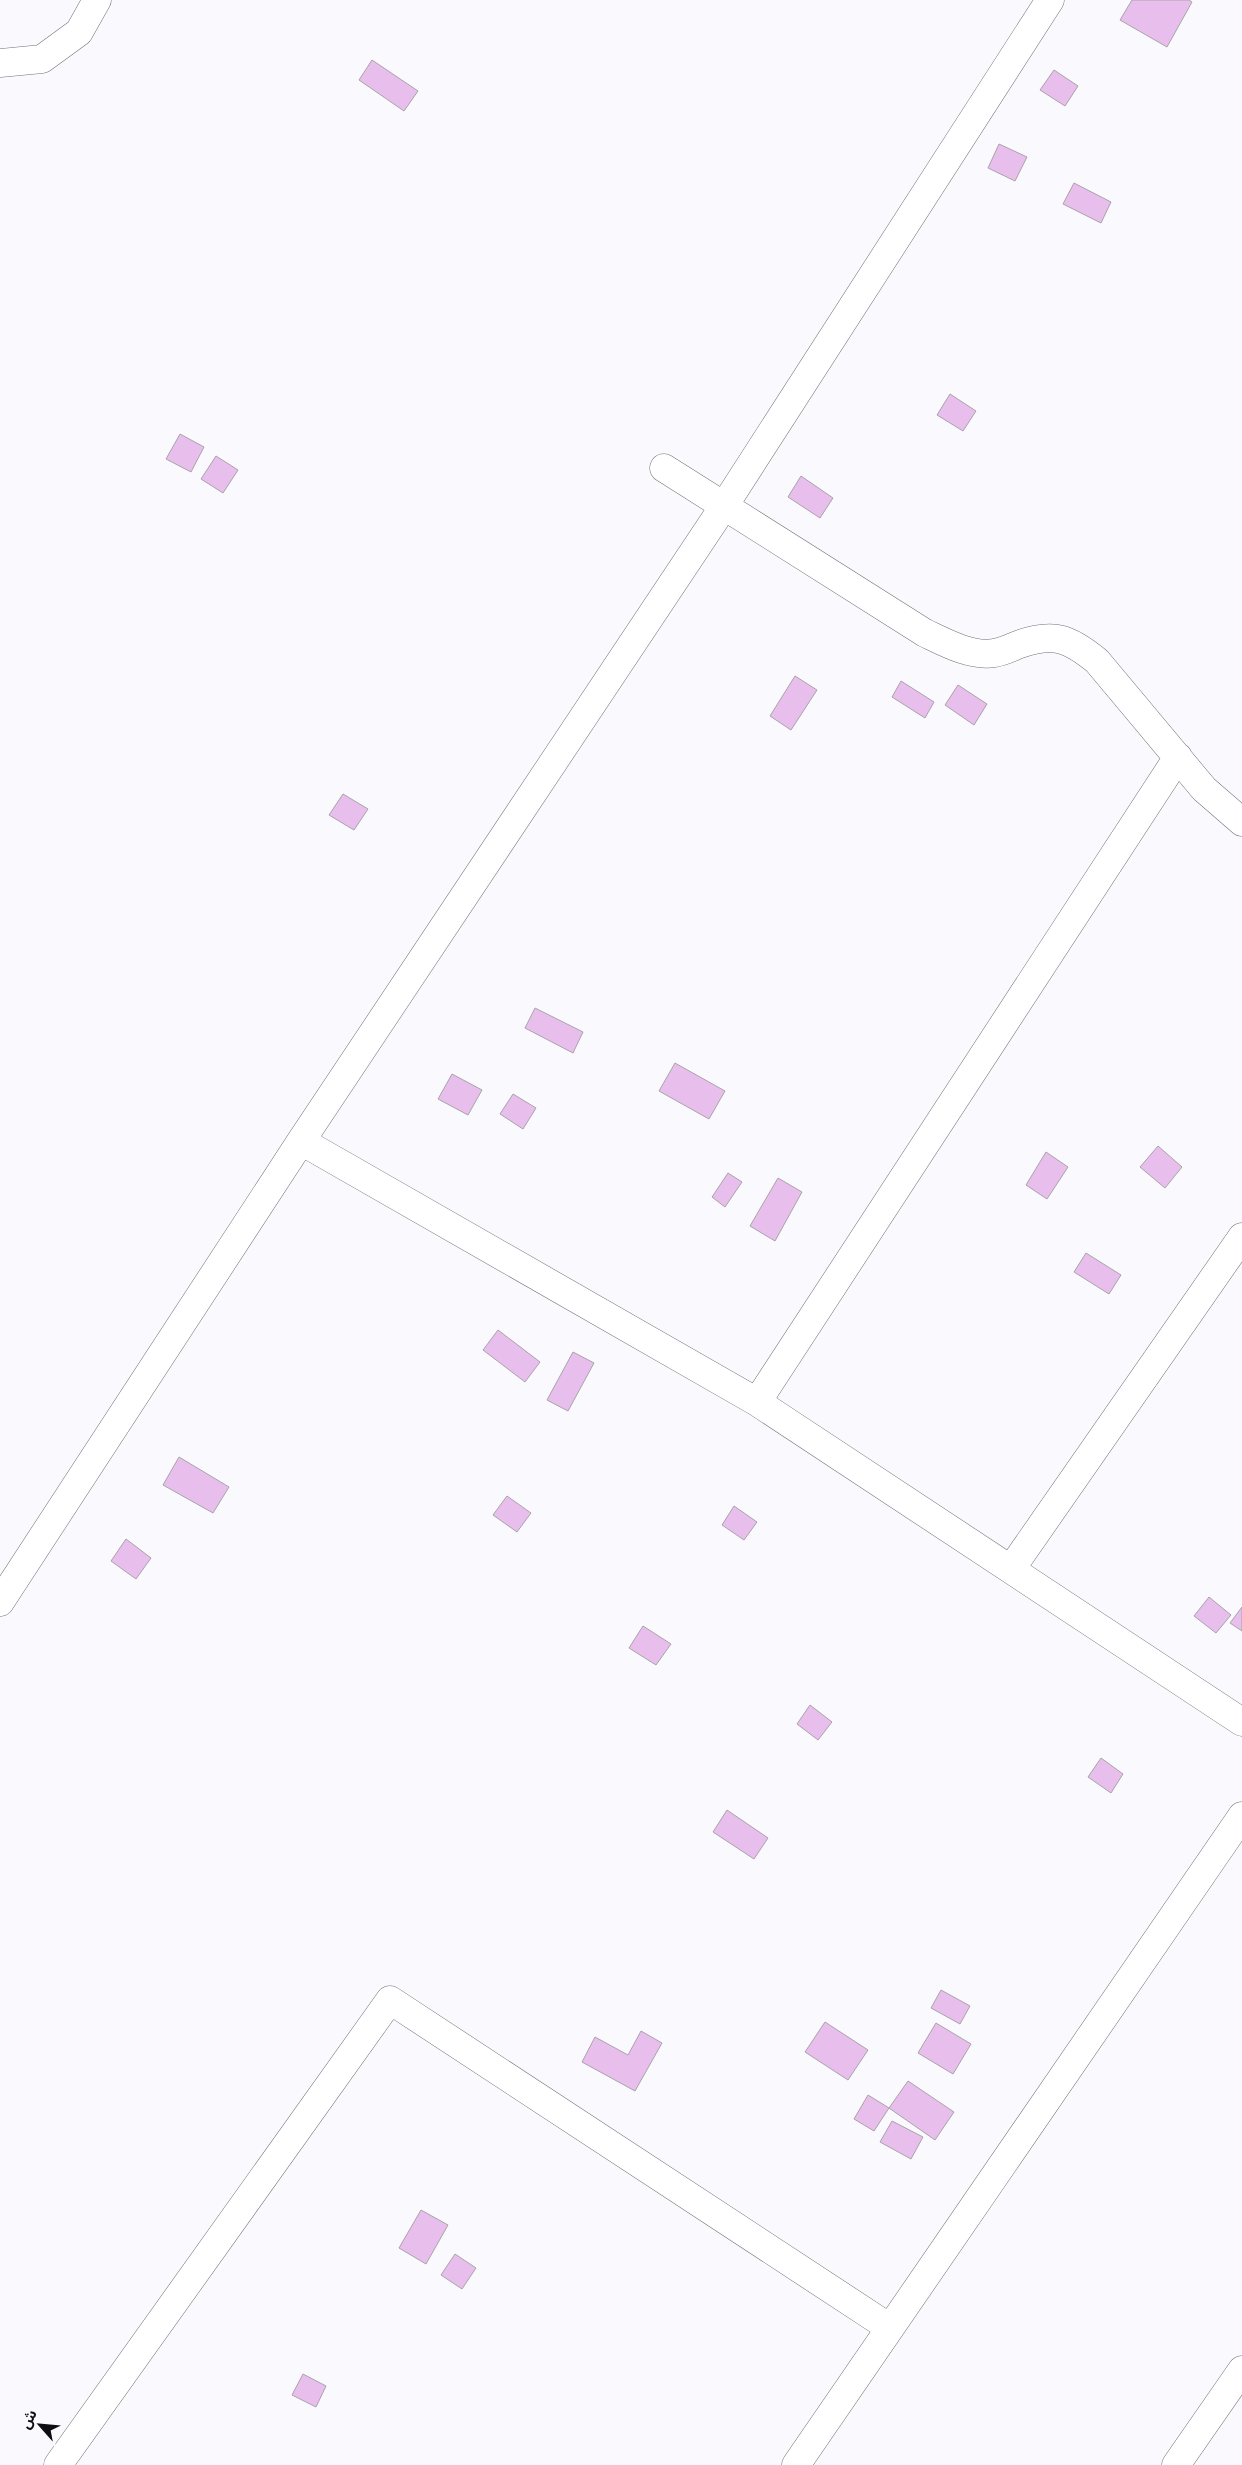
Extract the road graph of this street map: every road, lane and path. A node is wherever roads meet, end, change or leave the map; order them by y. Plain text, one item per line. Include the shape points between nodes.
1 (97, 0) edge
2 (1050, 0) edge
3 (0, 63) edge
4 (664, 468) dead end
5 (724, 506) junction
6 (1178, 757) junction
7 (1242, 822) edge
8 (301, 1142) junction
9 (1242, 1237) edge
10 (757, 1402) junction
11 (1011, 1569) junction
12 (0, 1602) edge
13 (1242, 1722) edge
14 (1242, 1816) edge
15 (890, 2328) junction
16 (1242, 2370) edge
17 (58, 2465) edge
18 (796, 2465) edge
19 (1176, 2465) edge

1 - 3 street via 79,32 42,59
2 - 5 street
4 - 5 street
5 - 6 street via 925,633 959,649 994,654 1033,640 1055,637 1077,645 1097,661
5 - 8 street
6 - 7 street via 1204,789
6 - 10 street
8 - 10 street
8 - 12 street
9 - 11 street
10 - 11 street
11 - 13 street
14 - 15 street
15 - 17 street via 390,2000
15 - 18 street
16 - 19 street

